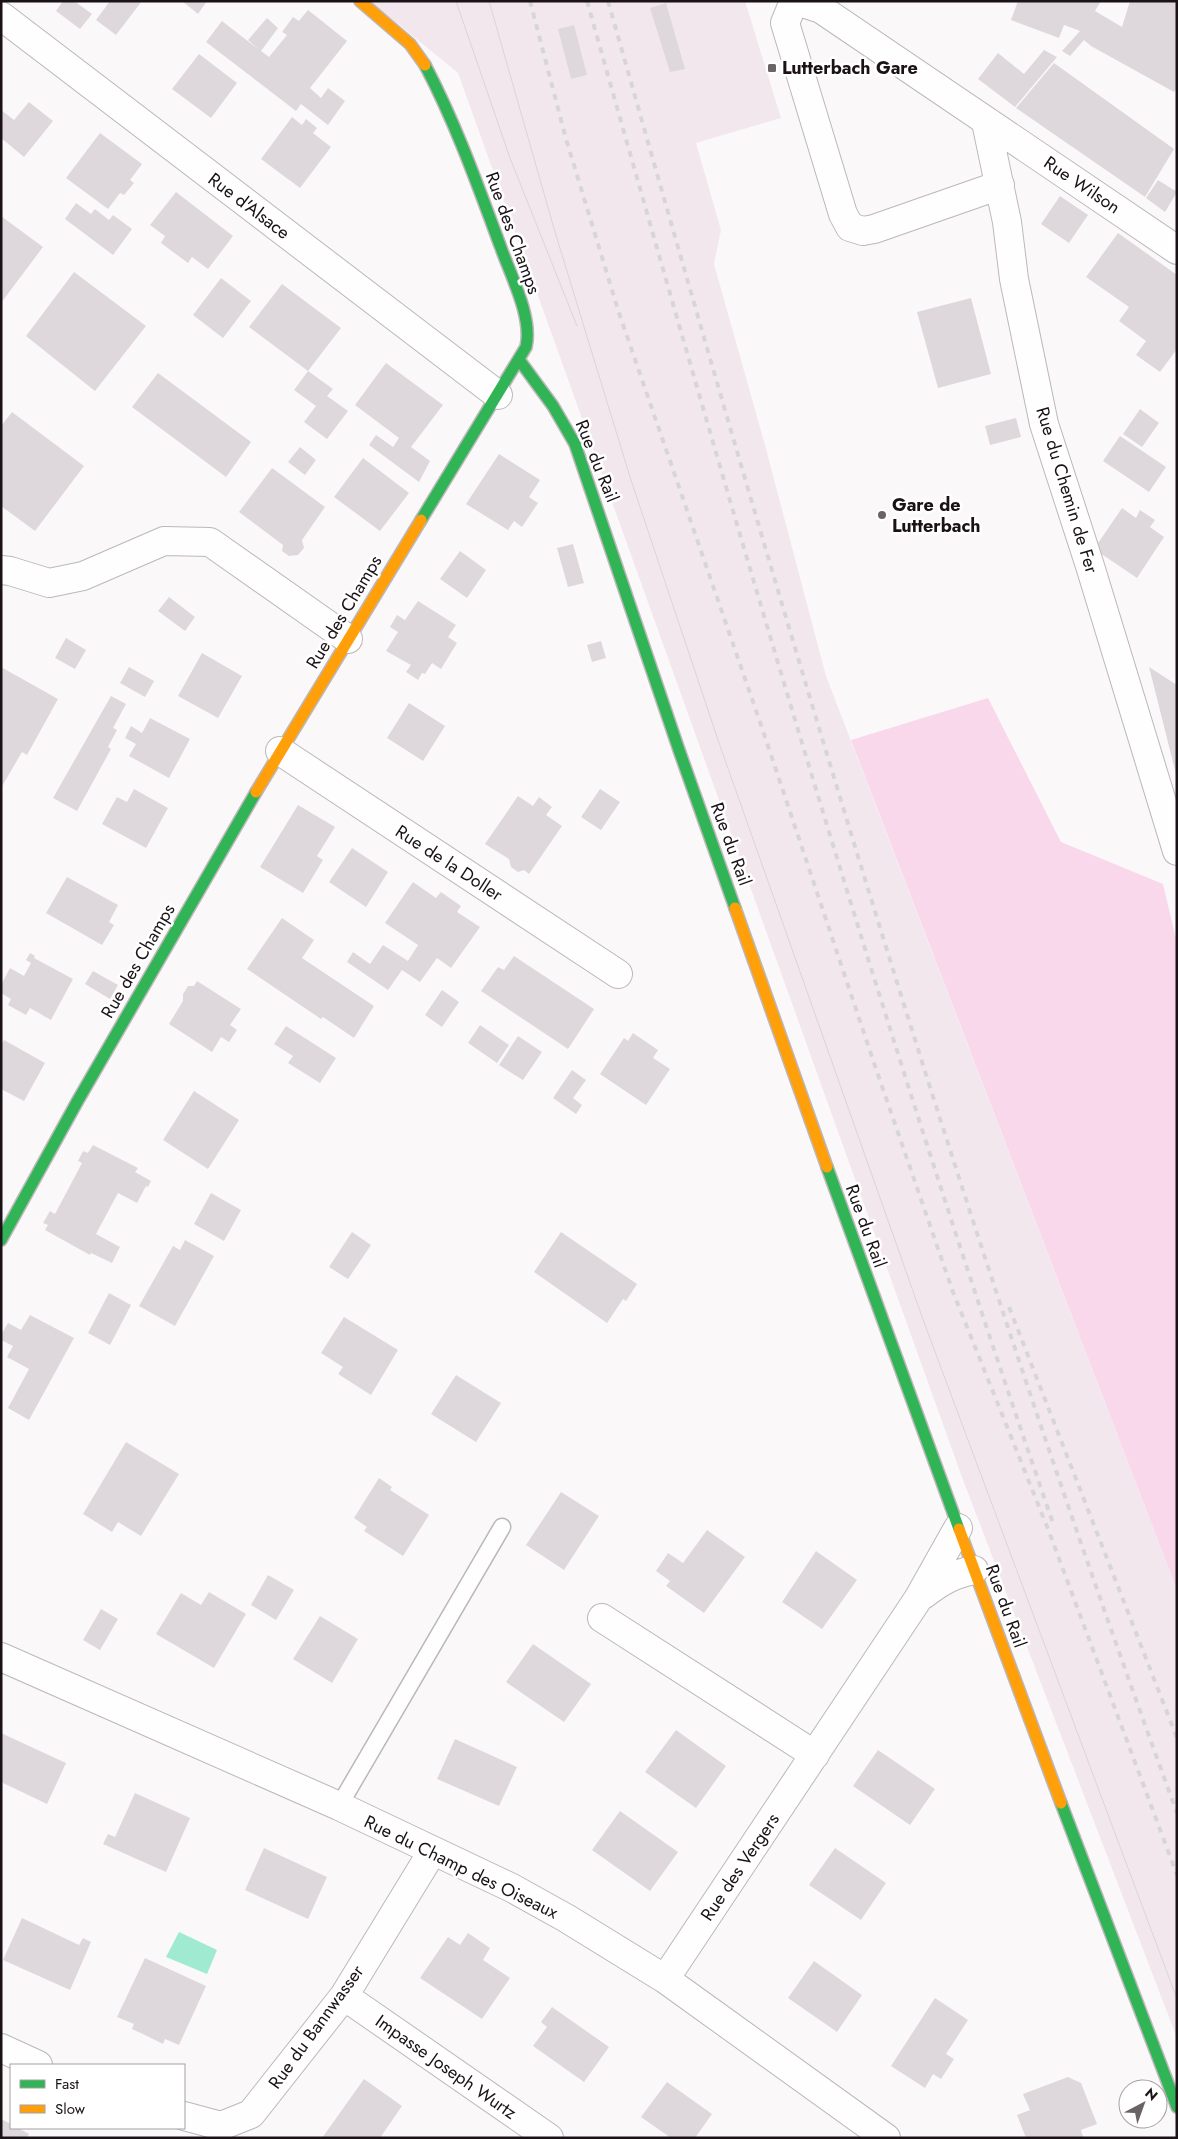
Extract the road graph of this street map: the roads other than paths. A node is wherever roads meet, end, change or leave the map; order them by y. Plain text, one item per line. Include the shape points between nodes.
1 (360, 1) edge
2 (796, 1) edge
3 (1, 16) edge
4 (986, 122) junction
5 (1000, 185) junction
6 (1177, 250) edge
7 (520, 361) junction
8 (498, 395) junction
9 (1, 570) edge
10 (348, 639) junction
11 (280, 751) junction
12 (1177, 852) edge
13 (618, 974) dead end
14 (1, 1240) edge
15 (502, 1526) dead end
16 (958, 1528) junction
17 (974, 1570) junction
18 (918, 1599) junction
19 (602, 1618) dead end
20 (1, 1657) edge
21 (815, 1755) junction
22 (339, 1806) junction
23 (432, 1852) junction
24 (665, 1979) junction
25 (344, 1996) junction
26 (1, 2048) edge
27 (36, 2064) edge
28 (1177, 2107) edge
29 (185, 2116) edge
30 (549, 2138) edge
31 (886, 2138) edge

1 - 7 street, Rue des Champs via 410,44 443,99 524,312 528,338
2 - 4 street, Rue Wilson via 822,9
2 - 5 street via 785,23 843,214 850,227 863,231 874,229
3 - 8 street, Rue d'Alsace
4 - 5 street, Rue du Chemin de Fer
4 - 6 street, Rue Wilson
5 - 12 street, Rue du Chemin de Fer via 1014,279 1044,424
7 - 8 street, Rue des Champs
7 - 16 street, Rue du Rail via 553,406 578,453 801,1096
8 - 10 street, Rue des Champs
9 - 10 street via 49,583 83,576 164,541 210,542
10 - 11 street, Rue des Champs
11 - 13 street, Rue de la Doller
11 - 14 street, Rue des Champs
15 - 22 lane
16 - 17 street, Rue du Rail
16 - 18 street, Rue des Vergers
17 - 18 street, Rue des Vergers via 942,1580
17 - 28 street, Rue du Rail
18 - 21 street, Rue des Vergers
19 - 21 street
20 - 22 street, Rue du Champ des Oiseaux
21 - 24 street, Rue des Vergers
22 - 23 street, Rue du Champ des Oiseaux
23 - 24 street, Rue du Champ des Oiseaux via 512,1888
23 - 25 street, Rue du Bannwasser
24 - 31 street, Rue du Champ des Oiseaux
25 - 29 street, Rue du Bannwasser via 251,2114 221,2126
25 - 30 street, Impasse Joseph Wurtz
26 - 27 street

